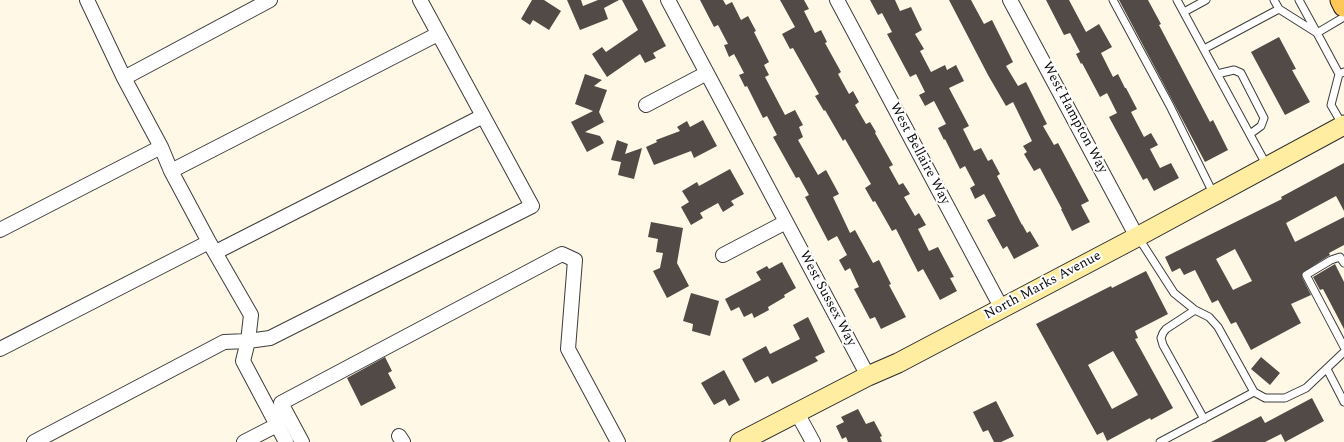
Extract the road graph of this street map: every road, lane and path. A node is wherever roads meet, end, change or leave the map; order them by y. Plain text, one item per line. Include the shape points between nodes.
1 (87, 0) edge
2 (270, 0) edge
3 (420, 0) edge
4 (668, 0) edge
5 (837, 0) edge
6 (1010, 0) edge
7 (1113, 0) edge
8 (1177, 0) edge
9 (1206, 0) edge
10 (1274, 0) edge
11 (1299, 0) edge
12 (1341, 0) edge
13 (1344, 6) edge
14 (1279, 8) junction
15 (1184, 12) junction
16 (1344, 17) edge
17 (1316, 33) junction
18 (438, 34) junction
19 (1204, 49) junction
20 (707, 73) junction
21 (1341, 73) edge
22 (1218, 74) junction
23 (124, 78) junction
24 (646, 105) dead end
25 (483, 116) junction
26 (1343, 125) edge
27 (1250, 134) junction
28 (161, 146) junction
29 (1268, 166) junction
30 (171, 171) junction
31 (1214, 195) junction
32 (786, 222) junction
33 (0, 230) edge
34 (1137, 237) junction
35 (212, 247) junction
36 (723, 255) dead end
37 (1344, 263) edge
38 (1001, 307) junction
39 (1195, 310) junction
40 (248, 341) junction
41 (1344, 347) edge
42 (0, 349) edge
43 (1344, 352) edge
44 (1327, 369) junction
45 (868, 376) junction
46 (1254, 392) junction
47 (1344, 402) edge
48 (797, 413) junction
49 (1204, 419) junction
50 (277, 425) junction
51 (34, 442) edge
52 (244, 442) edge
53 (286, 442) edge
54 (302, 442) edge
55 (618, 442) edge
56 (740, 442) edge
57 (813, 442) edge
58 (1160, 442) edge

1 - 23 street
2 - 23 street
3 - 18 street
4 - 20 street, West Sussex Way
5 - 38 street, West Bellaire Way
6 - 34 street, West Hampton Way
7 - 31 lane
8 - 15 lane
9 - 15 lane
10 - 14 lane
11 - 17 lane
12 - 13 main road
14 - 17 lane
14 - 19 lane
15 - 19 lane
16 - 17 lane
17 - 21 lane
18 - 25 street
18 - 30 street
19 - 22 lane
20 - 24 street
20 - 32 street, West Sussex Way
21 - 26 lane via 1331,105
22 - 27 lane
22 - 27 lane via 1234,70 1241,73 1264,118 1260,126
23 - 28 street
25 - 35 street
25 - 40 street via 532,206 270,338
26 - 29 main road, North Marks Avenue
27 - 29 lane
28 - 30 street
28 - 33 street
29 - 31 main road, North Marks Avenue
30 - 35 street
31 - 34 main road, North Marks Avenue
32 - 36 street
32 - 45 street, West Sussex Way
34 - 38 main road, North Marks Avenue
34 - 39 lane via 1174,293
35 - 40 street via 250,315
35 - 42 street
37 - 41 lane via 1340,257 1306,275
38 - 45 main road, North Marks Avenue via 898,363
39 - 46 lane via 1209,317 1218,327
39 - 49 lane via 1166,329 1161,338
40 - 50 street via 243,361
40 - 51 street via 224,342
43 - 44 lane
44 - 46 lane via 1306,388 1284,398 1264,398
44 - 47 lane
45 - 48 main road, North Marks Avenue
46 - 49 lane
48 - 56 main road, North Marks Avenue
48 - 57 street
49 - 58 lane
50 - 52 street
50 - 53 street
54 - 55 street via 281,403 562,254 575,260 568,349

